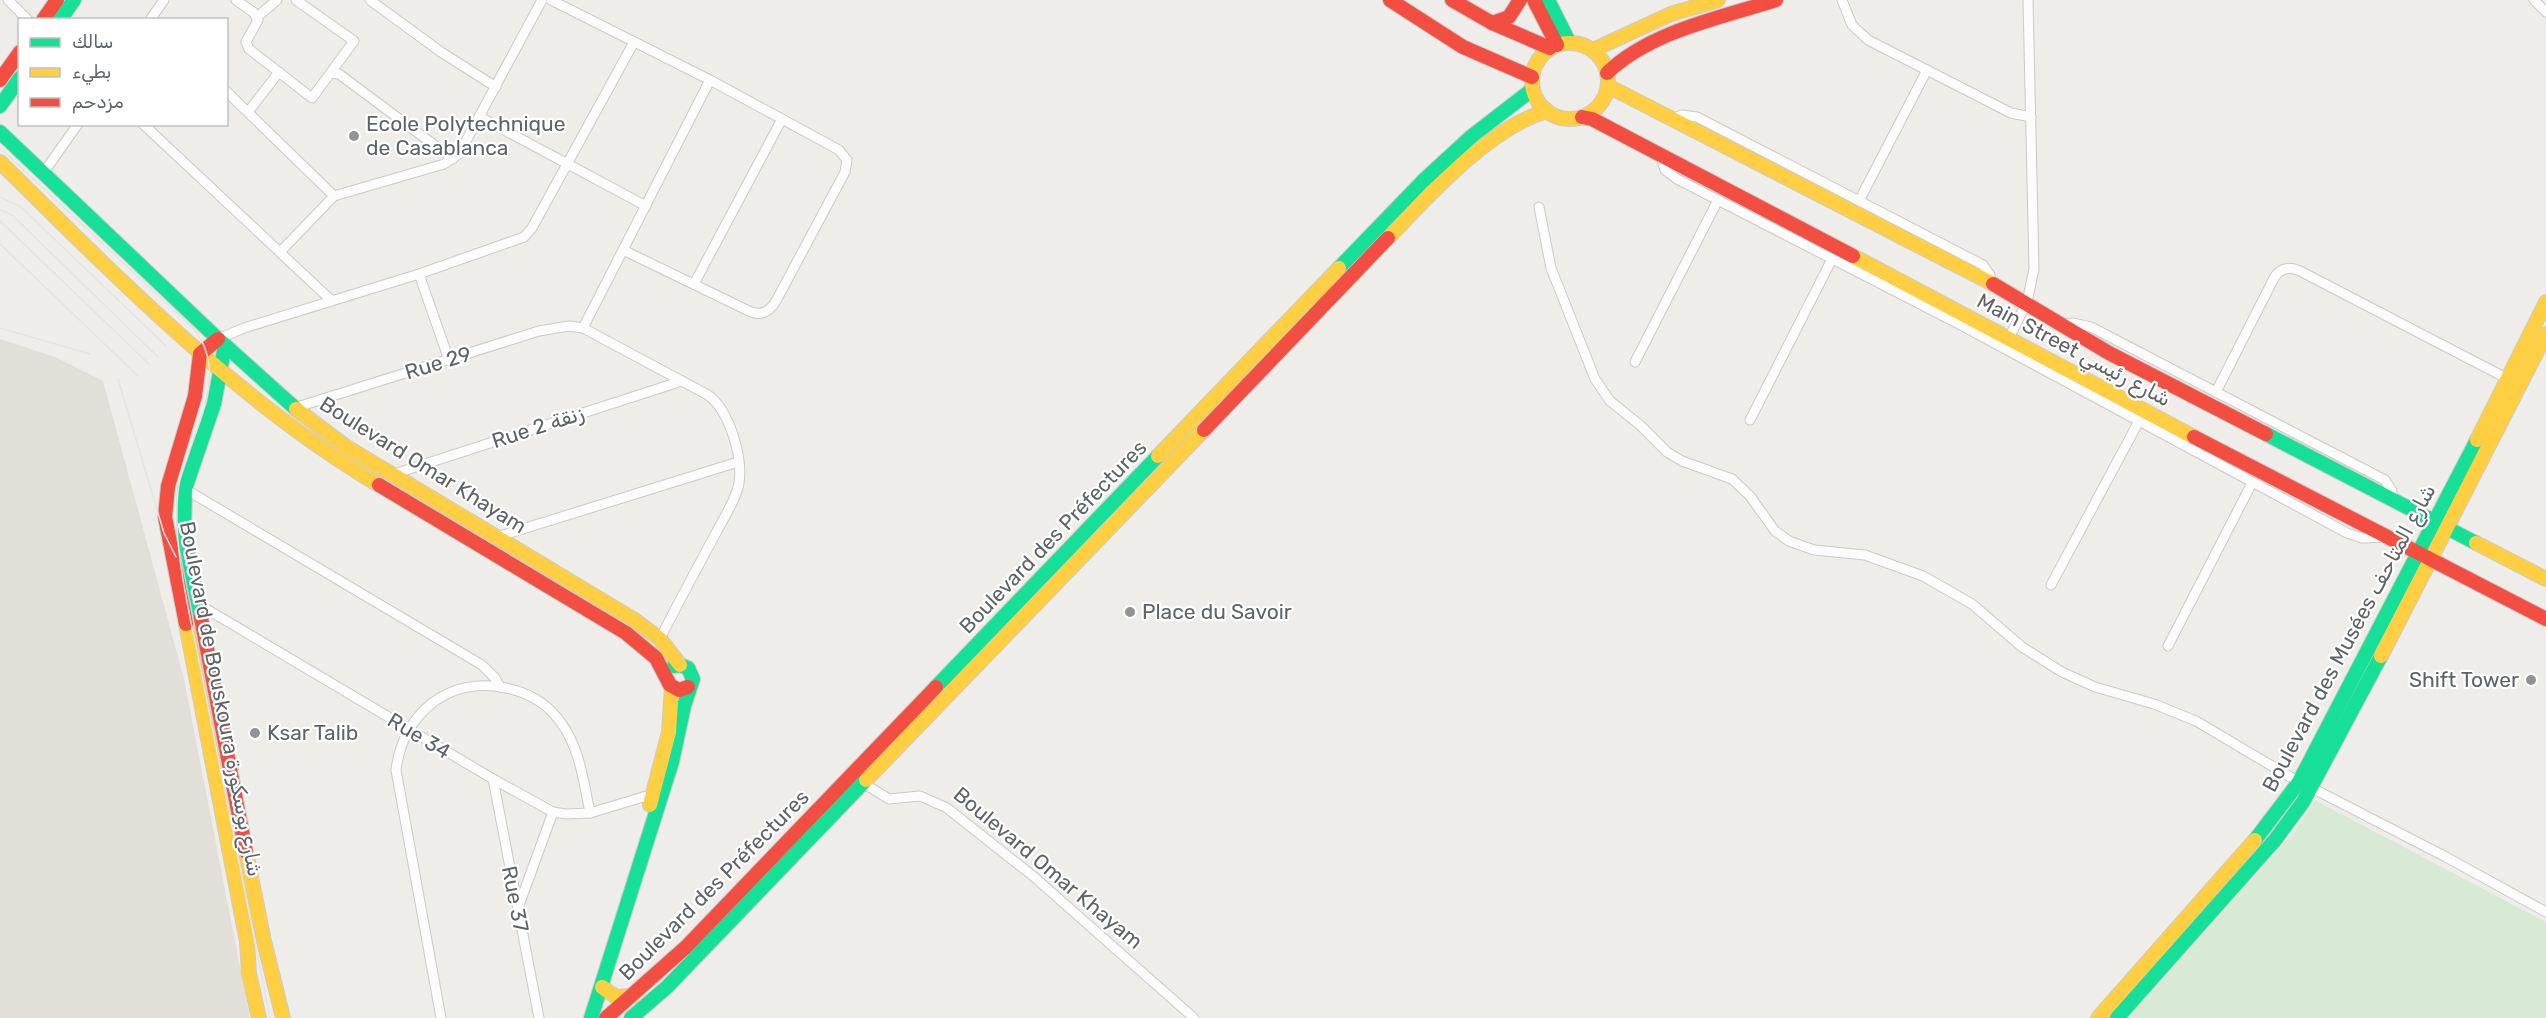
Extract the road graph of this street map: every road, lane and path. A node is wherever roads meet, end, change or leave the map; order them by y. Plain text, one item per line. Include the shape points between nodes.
1 (8, 0) edge
2 (57, 0) edge
3 (74, 0) edge
4 (164, 0) edge
5 (236, 0) edge
6 (277, 0) edge
7 (297, 0) edge
8 (370, 0) edge
9 (542, 0) edge
10 (551, 0) edge
11 (1390, 0) edge
12 (1452, 0) edge
13 (1520, 0) edge
14 (1534, 0) edge
15 (1548, 0) edge
16 (1718, 0) edge
17 (1776, 0) edge
18 (1842, 0) edge
19 (2028, 0) edge
20 (2534, 0) edge
21 (2546, 12) edge
22 (257, 17) junction
23 (26, 18) edge
24 (44, 18) edge
25 (61, 18) edge
26 (151, 18) edge
27 (1492, 23) junction
28 (634, 42) junction
29 (1558, 45) junction
30 (1593, 50) junction
31 (18, 55) edge
32 (1927, 70) junction
33 (279, 72) junction
34 (332, 73) junction
35 (1608, 79) junction
36 (0, 80) edge
37 (710, 80) junction
38 (18, 81) edge
39 (1533, 83) junction
40 (496, 87) junction
41 (228, 93) edge
42 (0, 106) edge
43 (1547, 111) junction
44 (248, 112) junction
45 (480, 117) junction
46 (1582, 117) junction
47 (2031, 117) junction
48 (782, 119) junction
49 (1672, 119) junction
50 (77, 126) edge
51 (145, 126) edge
52 (0, 132) edge
53 (1660, 154) junction
54 (453, 159) junction
55 (0, 162) edge
56 (567, 164) junction
57 (44, 172) junction
58 (334, 196) junction
59 (1718, 200) junction
60 (1859, 201) junction
61 (646, 206) junction
62 (1539, 207) dead end
63 (623, 250) junction
64 (280, 252) junction
65 (1832, 259) junction
66 (419, 274) junction
67 (1990, 283) junction
68 (694, 284) junction
69 (332, 301) junction
70 (2027, 302) junction
71 (2546, 302) edge
72 (2061, 325) junction
73 (583, 328) junction
74 (2546, 334) edge
75 (2009, 338) junction
76 (221, 342) junction
77 (200, 354) junction
78 (448, 360) junction
79 (1635, 362) dead end
80 (220, 368) junction
81 (2508, 379) junction
82 (682, 381) junction
83 (2216, 392) junction
84 (294, 408) junction
85 (1750, 420) dead end
86 (2139, 421) junction
87 (738, 462) junction
88 (394, 474) junction
89 (2252, 483) junction
90 (185, 489) junction
91 (2392, 500) junction
92 (2441, 525) junction
93 (2385, 536) junction
94 (497, 537) junction
95 (2425, 557) junction
96 (1065, 565) junction
97 (2546, 579) edge
98 (2051, 585) dead end
99 (198, 604) junction
100 (2546, 619) edge
101 (660, 639) junction
102 (2168, 646) dead end
103 (680, 665) junction
104 (670, 683) junction
105 (500, 687) junction
106 (688, 687) junction
107 (409, 730) junction
108 (864, 776) junction
109 (493, 779) junction
110 (2306, 785) junction
111 (653, 795) junction
112 (553, 812) junction
113 (590, 813) junction
114 (517, 910) junction
115 (2546, 912) edge
116 (602, 987) junction
117 (633, 996) junction
118 (259, 1018) edge
119 (283, 1018) edge
120 (441, 1018) edge
121 (539, 1018) edge
122 (582, 1018) edge
123 (591, 1018) edge
124 (606, 1018) edge
125 (631, 1018) edge
126 (1194, 1018) edge
127 (2098, 1018) edge
128 (2117, 1018) edge

1 - 23 street
2 - 24 street
3 - 25 street
4 - 26 street
5 - 22 street
6 - 22 street
7 - 34 street via 354,41
8 - 40 street
9 - 40 street
10 - 28 street
11 - 39 street via 1463,47
12 - 27 street
13 - 27 street via 1509,17
14 - 29 street
15 - 29 street
16 - 30 street via 1657,20
17 - 35 street via 1648,44 1614,63
18 - 32 street via 1852,25 1862,36
19 - 47 street
20 - 21 street
22 - 33 street via 259,22 246,44
27 - 29 street
28 - 37 street
28 - 56 street
29 - 30 street via 1582,44
29 - 39 street via 1540,57
30 - 35 street via 1602,60
31 - 36 street
32 - 47 street via 2011,113
32 - 60 street
33 - 34 street via 312,98
33 - 44 street
34 - 54 street via 339,74
35 - 46 street via 1599,105
35 - 49 street, Main Street شارع رئيسي
37 - 48 street
37 - 61 street
38 - 42 street
39 - 43 street via 1538,101
39 - 96 street, Boulevard des Préfectures via 1431,173
40 - 45 street
41 - 44 street
43 - 46 street via 1564,118
43 - 96 street, Boulevard des Préfectures via 1521,121 1444,182
44 - 58 street
45 - 54 street
45 - 56 street
46 - 53 street, Main Street شارع رئيسي
47 - 70 street via 2034,269
48 - 68 street
48 - 68 street via 839,150 848,164 787,281 771,309 759,314
49 - 60 street via 1697,117
49 - 67 street, Main Street شارع رئيسي
50 - 57 street
51 - 64 street
52 - 57 street, Boulevard Omar Khayam
53 - 59 street via 1668,173
53 - 75 street, Main Street شارع رئيسي
54 - 58 street
55 - 77 street, Boulevard Omar Khayam
56 - 61 street
56 - 66 street via 528,235
57 - 76 street, Boulevard Omar Khayam
58 - 64 street
59 - 65 street
59 - 79 street
60 - 67 street via 1983,265
61 - 63 street
62 - 110 street via 1551,268 1595,379 1610,401 1667,452 1738,484 1789,541 1814,549 1865,555 1923,576 1972,603 2022,647 2054,668 2095,687 2196,721
63 - 68 street
63 - 73 street
64 - 69 street
65 - 85 street
65 - 86 street
66 - 69 street
66 - 78 street
67 - 70 street, Main Street شارع رئيسي
69 - 76 street via 244,328
70 - 72 street, Main Street شارع رئيسي
70 - 75 street
71 - 81 street, Boulevard des Musées شارع المتاحف
72 - 83 street via 2091,327
72 - 91 street, Main Street شارع رئيسي via 2109,354
73 - 78 street, Rue 29 via 558,327
73 - 82 street
74 - 92 street, Boulevard des Musées شارع المتاحف
75 - 93 street, Main Street شارع رئيسي via 2110,395
76 - 77 street
76 - 80 street, Boulevard de Bouskoura شارع بوسكورة
76 - 84 street, Boulevard Omar Khayam
77 - 80 street, Boulevard Omar Khayam
77 - 118 street, Boulevard de Bouskoura شارع بوسكورة via 195,396 169,480 165,517
78 - 84 street, Rue 29
80 - 90 street, Boulevard de Bouskoura شارع بوسكورة via 214,404
80 - 104 street, Boulevard Omar Khayam via 333,458 626,633 656,658
81 - 83 street via 2300,271 2287,268 2274,278
81 - 92 street, Boulevard des Musées شارع المتاحف
82 - 87 street via 718,402 731,429
82 - 88 street, Rue 2 زنقة
83 - 91 street via 2385,480
84 - 88 street, Boulevard Omar Khayam via 345,446
86 - 89 street
86 - 98 street
87 - 94 street
87 - 101 street via 736,493
88 - 94 street, Boulevard Omar Khayam
89 - 93 street via 2354,536
89 - 102 street
90 - 99 street, Boulevard de Bouskoura شارع بوسكورة via 184,534
90 - 105 street via 482,665
91 - 92 street, Main Street شارع رئيسي
92 - 95 street, Boulevard des Musées شارع المتاحف
92 - 97 street, Main Street شارع رئيسي
93 - 95 street, Main Street شارع رئيسي
94 - 101 street, Boulevard Omar Khayam via 610,604
95 - 100 street, Main Street شارع رئيسي
95 - 110 street, Boulevard des Musées شارع المتاحف
96 - 108 street, Boulevard des Préfectures
99 - 107 street, Rue 34
99 - 119 street, Boulevard de Bouskoura شارع بوسكورة via 264,941
101 - 103 street, Boulevard Omar Khayam
103 - 104 street via 672,667
103 - 106 street via 693,675
104 - 106 street via 679,690
104 - 111 street, Boulevard des Préfectures via 673,705
105 - 107 street via 476,686 453,691 433,703
105 - 113 street via 545,705 566,729 578,759
106 - 116 street, Boulevard des Préfectures via 672,762
107 - 109 street, Rue 34
107 - 120 street via 398,755 398,790
108 - 117 street, Boulevard des Préfectures
108 - 125 street, Boulevard des Préfectures via 667,987
108 - 126 street, Boulevard Omar Khayam via 889,799 920,796 947,808 1033,876
109 - 112 street, Rue 34
109 - 114 street, Rue 37
110 - 115 street
110 - 127 street, Boulevard des Musées شارع المتاحف
110 - 128 street, Boulevard des Musées شارع المتاحف via 2275,840
111 - 113 street, Rue 34
111 - 122 street, Boulevard des Préfectures
112 - 113 street, Rue 34
112 - 114 street
114 - 121 street, Rue 37
116 - 117 street via 613,996
116 - 123 street, Boulevard des Préfectures
117 - 124 street, Boulevard des Préfectures

